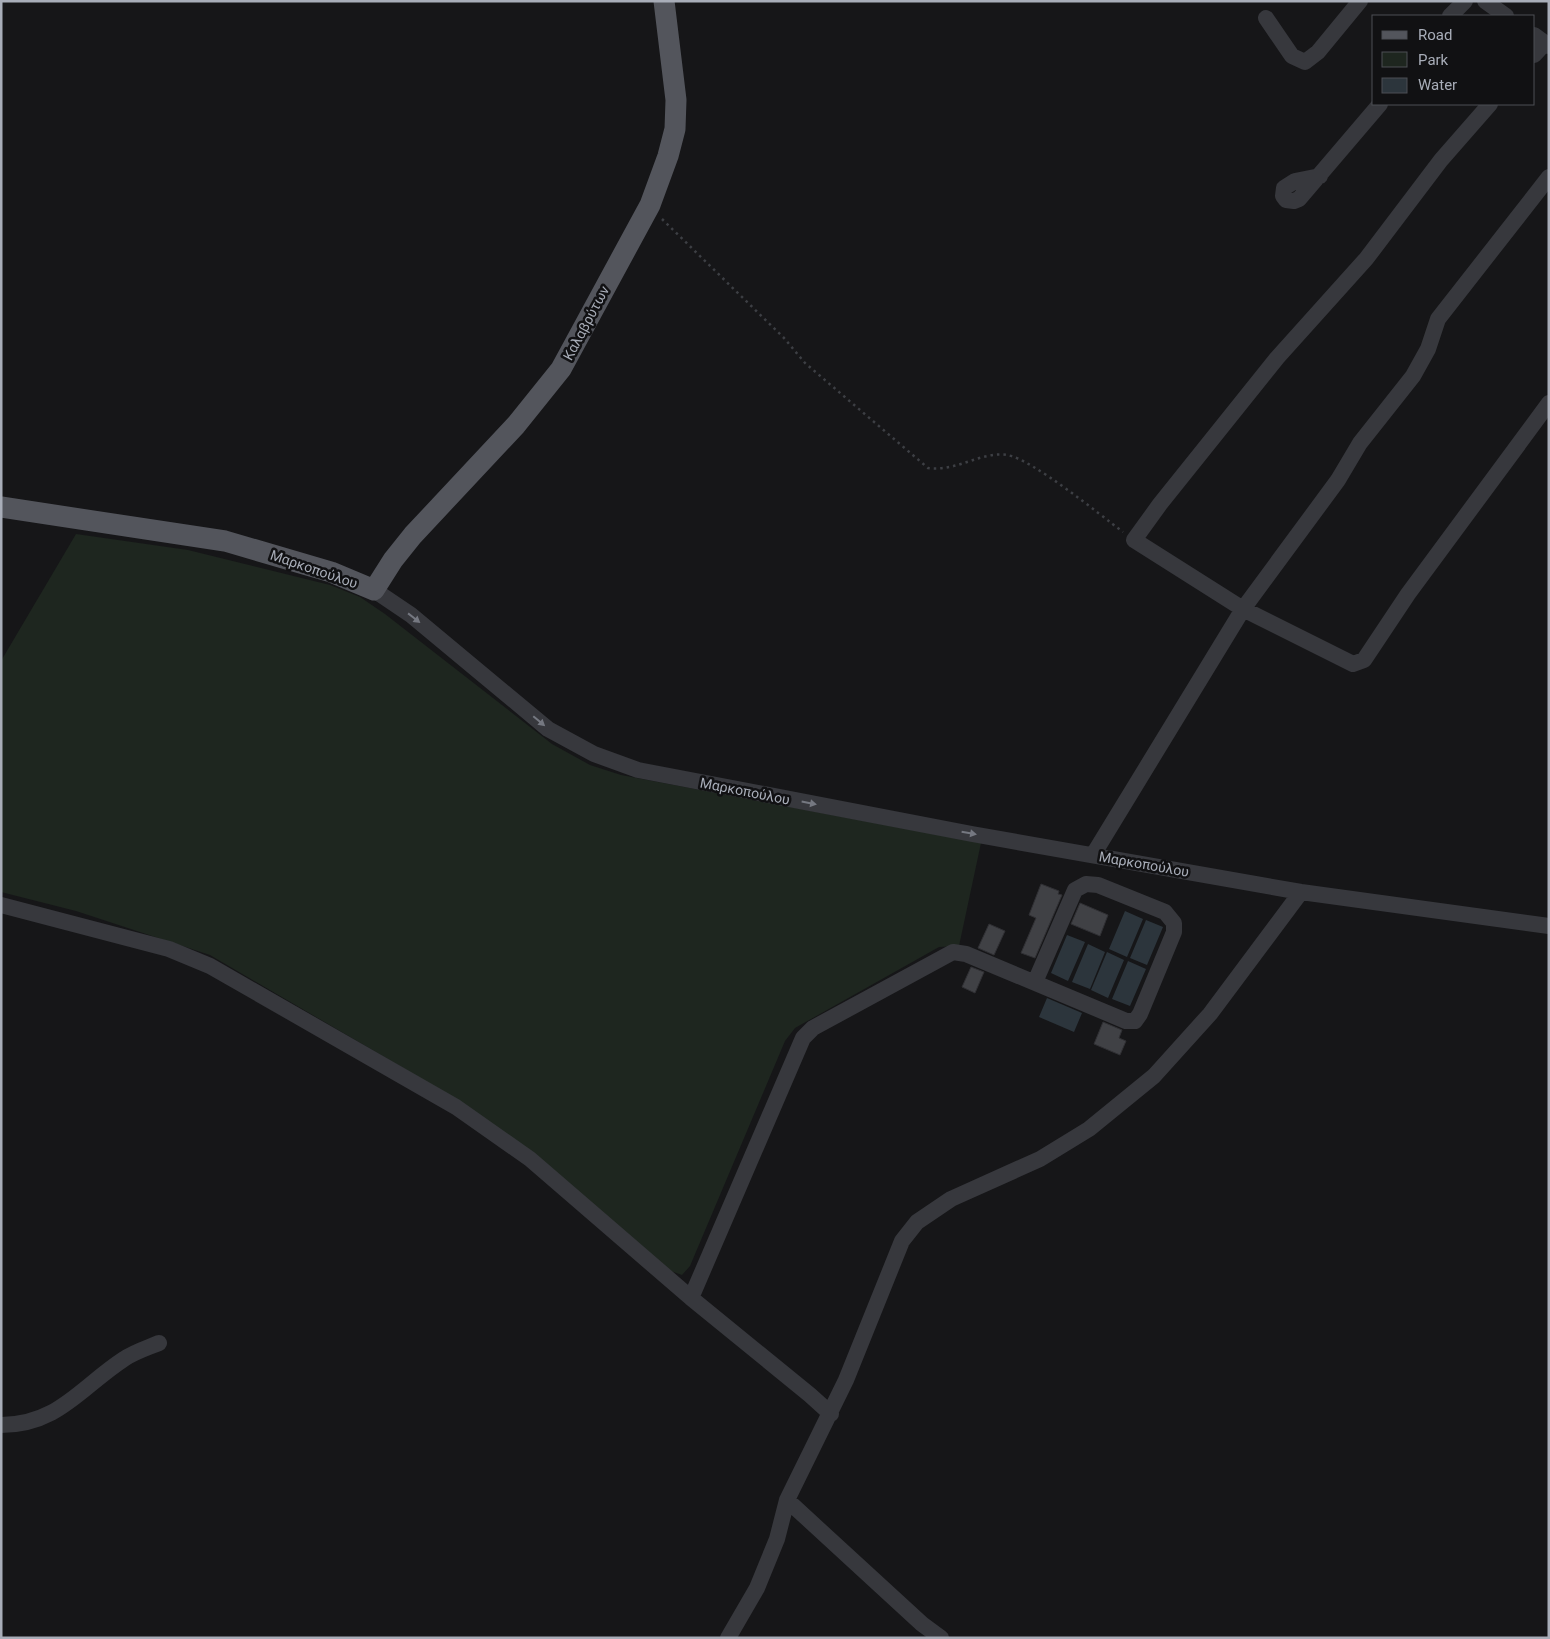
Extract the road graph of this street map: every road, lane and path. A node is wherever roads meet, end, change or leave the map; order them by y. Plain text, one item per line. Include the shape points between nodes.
1 (664, 1) edge
2 (1360, 1) edge
3 (1448, 1) edge
4 (1465, 1) edge
5 (1485, 1) edge
6 (1450, 15) edge
7 (1451, 15) edge
8 (1505, 15) edge
9 (1266, 18) dead end
10 (1542, 42) edge
11 (1535, 53) edge
12 (1379, 105) edge
13 (1489, 105) edge
14 (1320, 176) dead end
15 (1549, 177) edge
16 (650, 205) junction
17 (1549, 403) edge
18 (1, 507) edge
19 (1134, 540) junction
20 (374, 590) junction
21 (1243, 608) junction
22 (1092, 855) junction
23 (1301, 892) junction
24 (1, 905) edge
25 (1549, 926) edge
26 (1034, 982) junction
27 (691, 1298) junction
28 (159, 1343) dead end
29 (831, 1414) junction
30 (1, 1425) edge
31 (787, 1500) junction
32 (728, 1638) edge
33 (940, 1638) edge

1 - 16 main road, Καλαβρύτων via 676,100 675,129
2 - 9 street via 1318,52 1305,62 1292,56
3 - 6 street
4 - 7 street
5 - 8 street
10 - 11 street
12 - 14 street
13 - 19 street via 1441,160 1366,259 1277,358
15 - 21 street via 1438,319 1428,349 1413,376 1360,443 1338,480
16 - 19 path via 784,338 805,363 928,468 941,470 1007,455 1034,467
16 - 20 main road, Καλαβρύτων via 560,369 516,425 413,535
17 - 21 street via 1408,594 1364,660 1354,664
18 - 20 main road, Μαρκοπούλου via 225,542 332,572
19 - 21 street
20 -> 22 street, Μαρκοπούλου via 411,615 548,729 594,754 630,767 800,802
21 - 22 street
22 - 23 street, Μαρκοπούλου
23 - 25 street, Μαρκοπούλου
23 - 29 street via 1210,1014 1154,1076 1089,1129 1048,1154 951,1198 917,1222 902,1241
24 - 27 street via 169,949 210,966 300,1016 456,1107 530,1159
26 - 26 street via 1126,1021 1135,1021 1174,932 1174,923 1165,912 1098,885 1086,884 1075,890
26 - 27 street via 966,954 953,952 813,1028 803,1038
27 - 29 street
28 - 30 street via 124,1359 65,1406 45,1417 20,1425
29 - 31 street
31 - 32 street via 777,1539 757,1588
31 - 33 street

